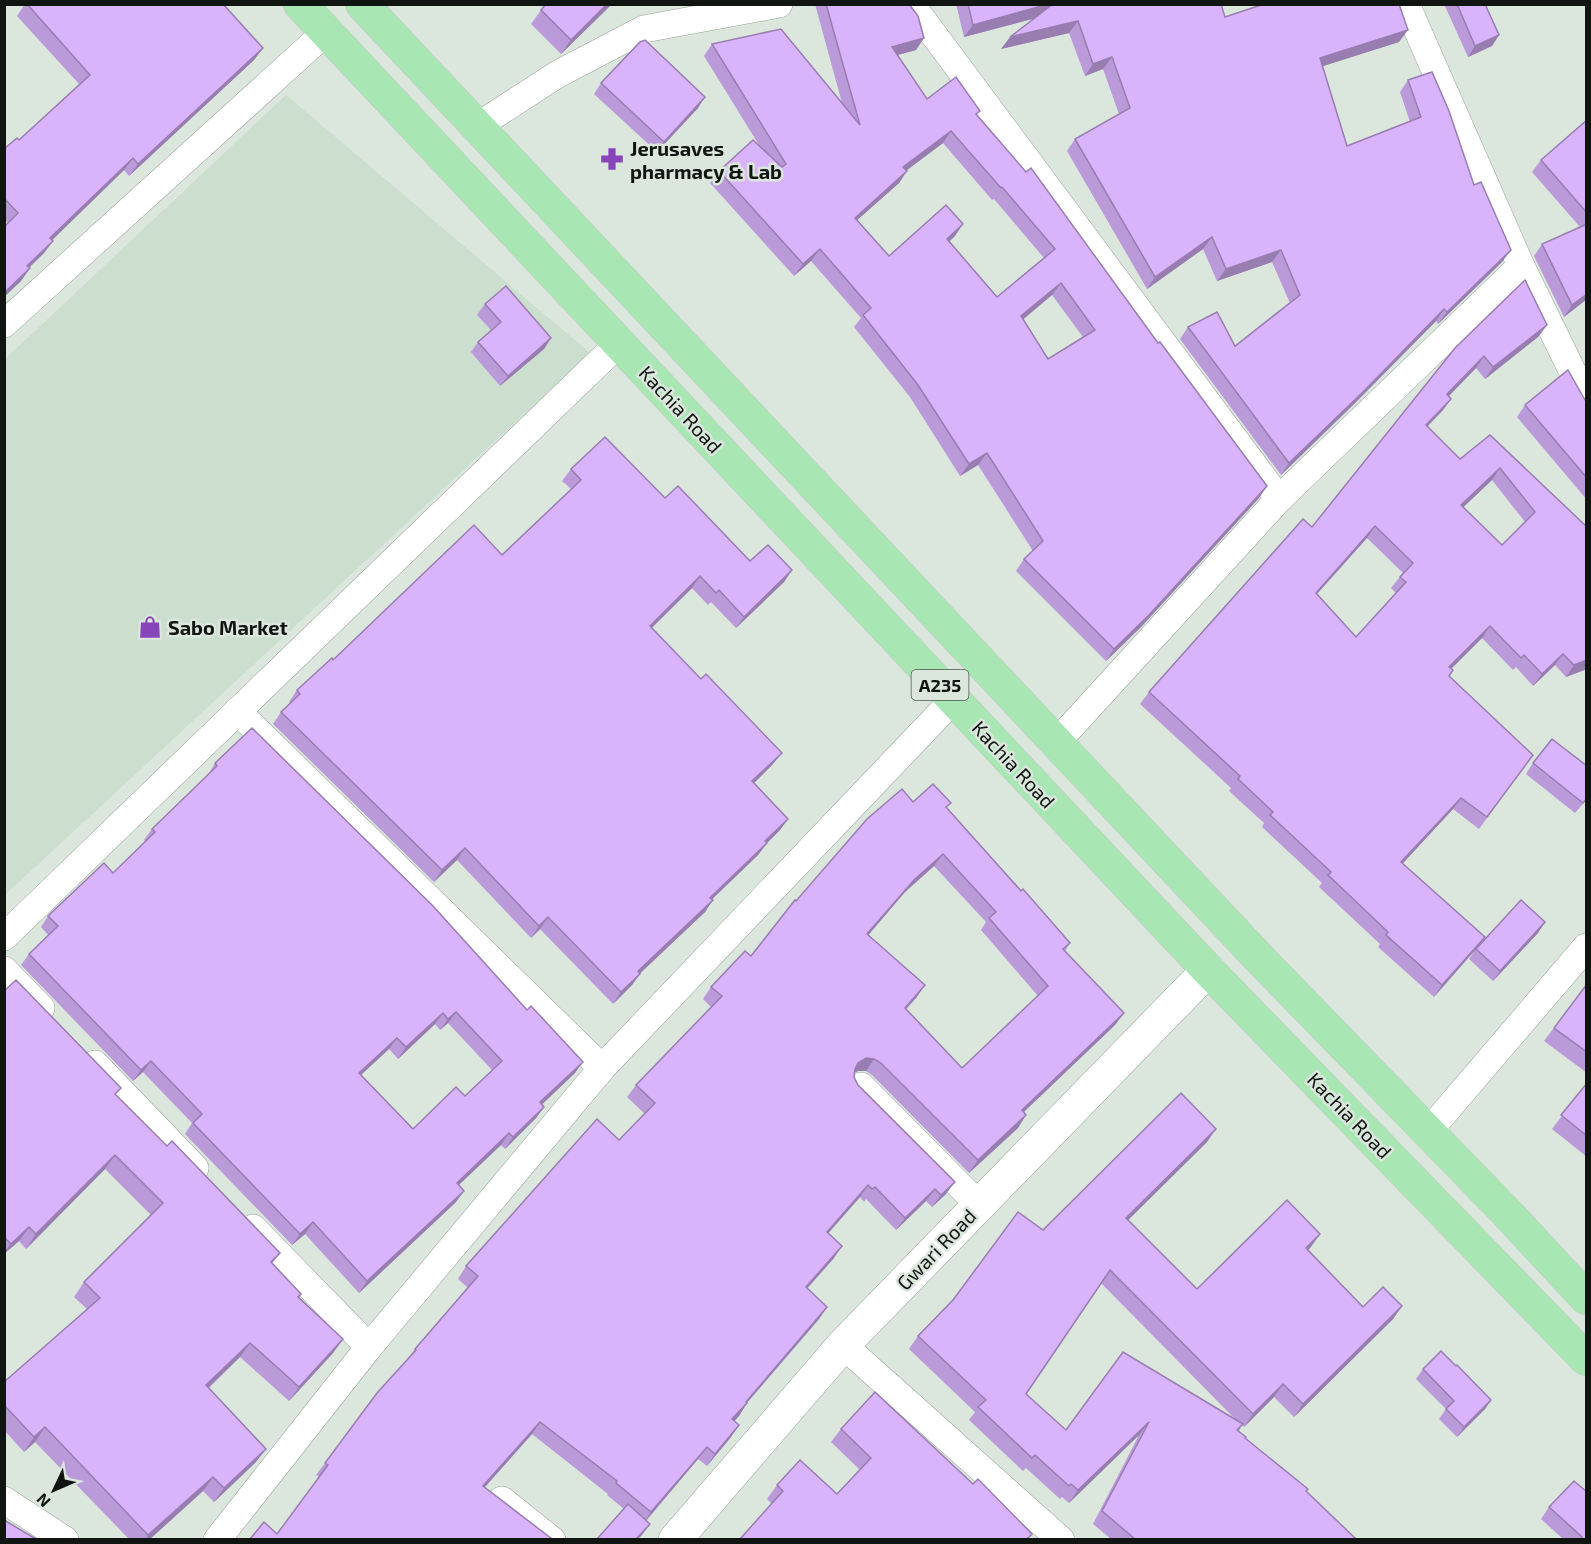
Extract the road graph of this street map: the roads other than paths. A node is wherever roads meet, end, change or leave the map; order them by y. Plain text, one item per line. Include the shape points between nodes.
1 (300, 4) edge
2 (362, 4) edge
3 (778, 4) edge
4 (911, 4) edge
5 (1406, 4) edge
6 (326, 32) junction
7 (476, 127) junction
8 (1521, 266) junction
9 (4, 324) edge
10 (619, 343) junction
11 (1587, 399) edge
12 (1279, 499) junction
13 (954, 699) junction
14 (237, 711) junction
15 (1056, 743) junction
16 (4, 937) edge
17 (1587, 947) edge
18 (4, 970) edge
19 (1208, 970) junction
20 (54, 1022) edge
21 (79, 1048) edge
22 (602, 1068) junction
23 (861, 1086) edge
24 (1428, 1132) junction
25 (212, 1185) edge
26 (979, 1205) junction
27 (237, 1210) edge
28 (1587, 1298) edge
29 (843, 1345) junction
30 (369, 1347) junction
31 (1587, 1359) edge
32 (4, 1500) edge
33 (502, 1500) edge
34 (65, 1539) edge
35 (217, 1539) edge
36 (552, 1539) edge
37 (675, 1539) edge
38 (1061, 1539) edge

1 - 6 highway, Kachia Road / A235
2 - 7 highway, A235
3 - 7 street via 644,29 558,74
4 - 12 street
5 - 8 street
6 - 9 street
6 - 10 highway, Kachia Road / A235
7 - 15 highway, A235
8 - 11 street
8 - 12 street
10 - 13 highway, Kachia Road / A235
10 - 14 street
12 - 15 street
13 - 19 highway, Kachia Road / A235
13 - 22 street
14 - 16 street
14 - 22 street
15 - 24 highway, A235
17 - 24 street
18 - 20 street
19 - 26 street, Gwari Road
19 - 31 highway, Kachia Road / A235
21 - 25 street
22 - 30 street
23 - 26 street
24 - 28 highway, A235
26 - 29 street, Gwari Road
27 - 30 street
29 - 37 street, Gwari Road
29 - 38 street
30 - 35 street
32 - 34 street
33 - 36 street

